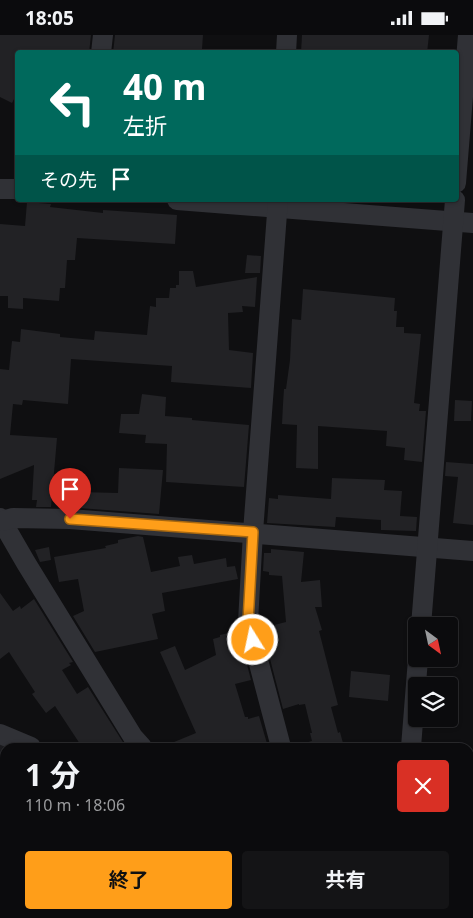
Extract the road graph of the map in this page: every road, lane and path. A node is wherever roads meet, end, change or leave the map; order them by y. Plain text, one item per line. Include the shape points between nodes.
1 (103, 35) edge
2 (287, 35) edge
3 (468, 35) edge
4 (101, 50) edge
5 (286, 50) edge
6 (459, 146) edge
7 (0, 189) edge
8 (15, 189) edge
9 (227, 202) edge
10 (456, 202) edge
11 (277, 204) edge
12 (463, 223) edge
13 (1, 519) edge
14 (253, 532) junction
15 (427, 548) junction
16 (473, 551) edge
17 (422, 617) edge
18 (417, 667) edge
19 (0, 734) edge
20 (21, 743) edge
21 (138, 743) edge
22 (280, 743) edge
23 (411, 743) edge

1 - 4 street
2 - 5 street
3 - 6 street
7 - 8 street
9 - 11 street
10 - 12 street
11 - 12 street
11 - 14 street
12 - 15 street
13 - 14 street via 70,519
13 - 21 street
14 - 15 street
14 - 22 street via 248,622
15 - 16 street
15 - 17 street
18 - 23 street
19 - 20 street

